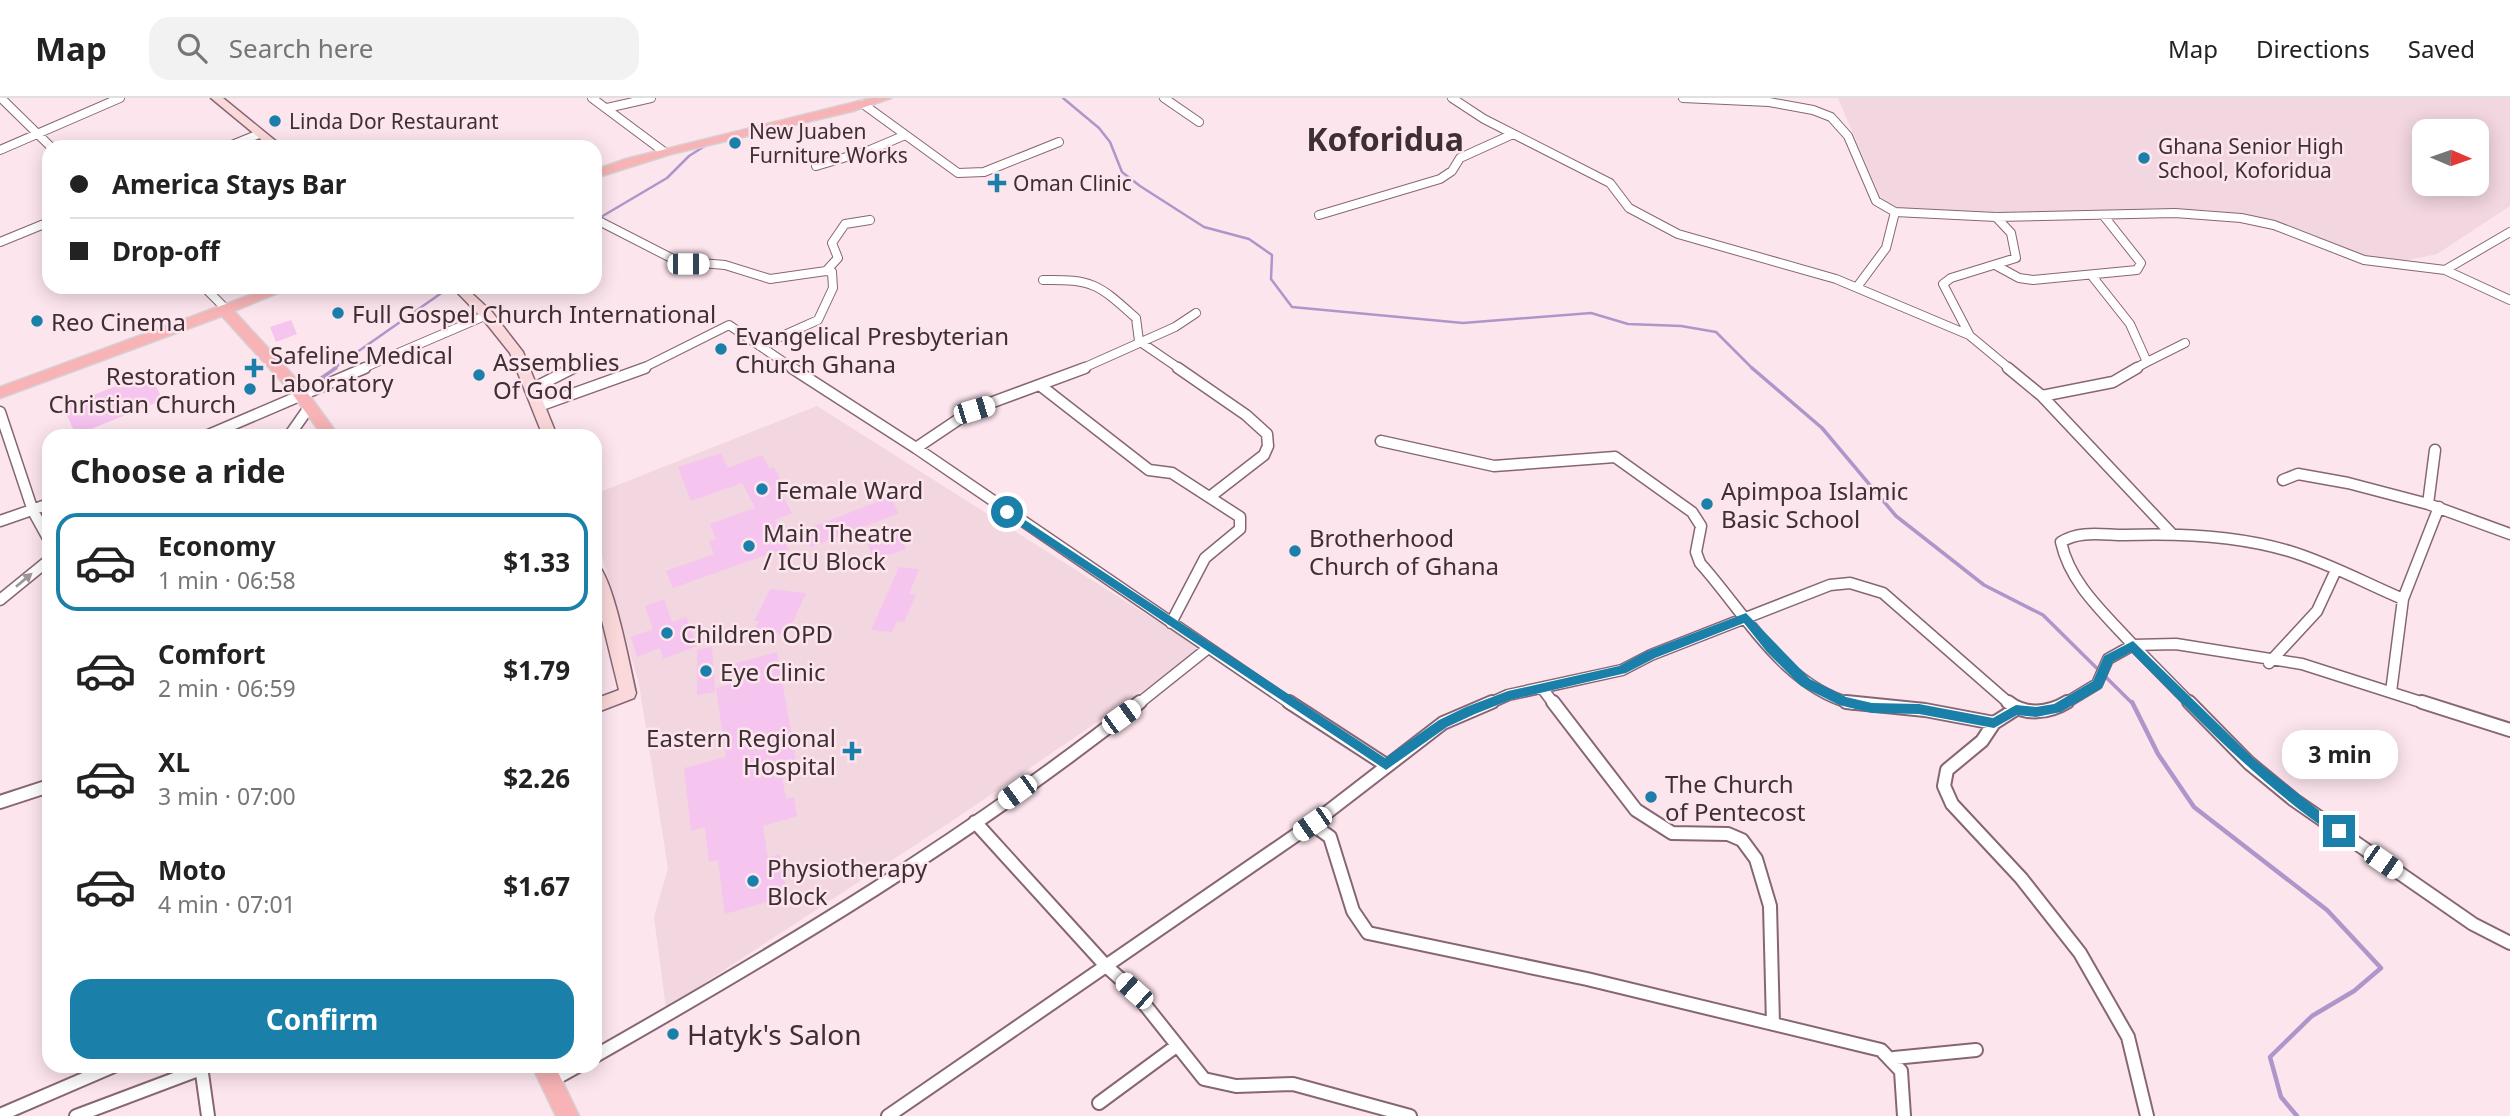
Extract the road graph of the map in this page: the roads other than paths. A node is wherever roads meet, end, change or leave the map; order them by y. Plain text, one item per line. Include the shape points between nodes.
1 (17, 98) edge
2 (120, 98) edge
3 (216, 98) edge
4 (592, 98) edge
5 (651, 98) edge
6 (885, 98) edge
7 (1164, 98) edge
8 (1452, 98) edge
9 (1683, 98) edge
10 (1774, 99) edge
11 (2, 101) edge
12 (863, 104) junction
13 (607, 108) junction
14 (1199, 122) dead end
15 (35, 134) junction
16 (259, 134) junction
17 (1513, 134) junction
18 (903, 136) junction
19 (42, 140) edge
20 (244, 140) edge
21 (267, 140) edge
22 (1059, 142) dead end
23 (0, 150) edge
24 (663, 150) junction
25 (817, 166) dead end
26 (602, 172) edge
27 (1895, 212) junction
28 (1319, 215) dead end
29 (2103, 215) junction
30 (1996, 217) junction
31 (870, 220) dead end
32 (602, 222) edge
33 (42, 225) edge
34 (2510, 232) edge
35 (0, 242) edge
36 (1997, 266) junction
37 (2445, 270) junction
38 (826, 271) junction
39 (2092, 276) junction
40 (1043, 280) dead end
41 (1857, 287) junction
42 (211, 294) edge
43 (255, 294) edge
44 (263, 294) edge
45 (465, 294) edge
46 (2510, 300) edge
47 (223, 307) junction
48 (1195, 313) dead end
49 (486, 315) junction
50 (1969, 335) junction
51 (1139, 341) junction
52 (2185, 343) dead end
53 (760, 346) junction
54 (590, 359) dead end
55 (2147, 362) junction
56 (1041, 386) junction
57 (532, 389) junction
58 (0, 391) edge
59 (2042, 396) junction
60 (306, 400) junction
61 (539, 406) junction
62 (0, 412) edge
63 (225, 429) edge
64 (292, 429) edge
65 (326, 429) edge
66 (547, 429) edge
67 (1381, 441) dead end
68 (916, 448) junction
69 (2435, 450) dead end
70 (2283, 480) dead end
71 (1211, 496) junction
72 (2428, 504) junction
73 (42, 507) edge
74 (2440, 507) junction
75 (33, 511) junction
76 (0, 521) edge
77 (42, 527) edge
78 (2171, 533) junction
79 (2510, 534) edge
80 (42, 566) edge
81 (2336, 570) junction
82 (602, 590) edge
83 (2403, 599) junction
84 (0, 600) edge
85 (1746, 617) junction
86 (1171, 624) junction
87 (2133, 645) junction
88 (1207, 649) junction
89 (2269, 663) junction
90 (1542, 688) junction
91 (2391, 692) junction
92 (602, 703) edge
93 (2016, 709) junction
94 (1994, 723) junction
95 (2510, 730) edge
96 (1386, 765) junction
97 (42, 788) edge
98 (0, 802) edge
99 (975, 822) junction
100 (1312, 824) junction
101 (2510, 943) edge
102 (1106, 966) junction
103 (1773, 1024) junction
104 (1175, 1046) junction
105 (1976, 1051) dead end
106 (602, 1052) edge
107 (1894, 1058) junction
108 (98, 1073) edge
109 (186, 1073) edge
110 (202, 1073) edge
111 (547, 1073) edge
112 (1099, 1103) dead end
113 (0, 1115) edge
114 (76, 1116) edge
115 (208, 1116) edge
116 (568, 1116) edge
117 (888, 1116) edge
118 (1410, 1116) edge
119 (1904, 1116) edge
120 (2147, 1116) edge

1 - 11 street
2 - 15 street
3 - 16 street
4 - 13 street
5 - 13 street
6 - 12 main road
7 - 14 street
8 - 17 street
9 - 10 street
10 - 27 street via 1813,104 1836,117 1876,201
11 - 15 street
12 - 18 street
12 - 24 main road
13 - 24 street
15 - 19 street
15 - 23 street
16 - 20 street
16 - 21 street
17 - 28 street via 1460,159 1440,179
17 - 41 street via 1610,183 1629,208 1678,234
18 - 22 street via 951,169 967,174 984,172
18 - 25 street
24 - 26 main road
27 - 30 street
27 - 41 street via 1886,248
29 - 30 street
29 - 37 street via 2241,218 2274,225 2364,260
29 - 39 street via 2141,267
30 - 36 street via 2011,233 2016,258
31 - 38 street via 840,225 832,243 838,258
32 - 38 street via 688,264 725,265 770,279
33 - 35 street
34 - 37 street
36 - 39 street via 2025,280
36 - 50 street via 1943,284
37 - 46 street
38 - 53 street via 832,272 832,288 818,320
39 - 55 street via 2130,324
40 - 51 street via 1077,279 1101,287 1136,318
41 - 50 street
42 - 47 street
43 - 47 main road
44 - 47 main road
45 - 49 street
47 - 58 main road
47 - 60 main road
48 - 51 street via 1175,327
49 - 57 street via 516,352
49 - 60 street
50 - 59 street
51 - 56 street
51 - 71 street via 1267,434 1264,455
52 - 55 street
53 - 61 street via 729,325 640,370
53 - 68 street
54 - 57 street
55 - 59 street via 2113,382
56 - 68 street via 1015,392 958,418
56 - 71 street via 1149,470 1172,474
57 - 61 street
59 - 78 street
60 - 63 street
60 - 64 street
60 - 65 main road
61 - 66 street
62 - 75 street
67 - 85 street via 1494,466 1615,457 1692,512 1701,526 1696,552 1700,563
68 - 86 street
69 - 72 street
70 - 72 street via 2298,474
71 - 86 street via 1242,523 1205,558
72 - 74 street
73 - 75 street
74 - 79 street
74 - 83 street
75 - 76 street
75 - 77 street
78 - 81 street via 2276,548
78 - 87 street via 2082,535 2061,542 2075,578
84 -> 80 street
81 - 83 street
81 - 89 street via 2317,611
82 - 92 street via 628,693
83 - 91 street
85 - 90 street via 1622,670
85 - 93 street via 1830,584 1866,586 1883,593
85 - 94 street via 1806,682 1843,701
86 - 88 street
87 - 89 street via 2161,641
87 - 93 street via 2108,659 2097,684 2057,708
87 - 101 street via 2249,763 2294,800 2473,924
88 - 96 street
88 - 99 street via 1142,702
89 - 91 street via 2302,664
90 - 96 street via 1508,695 1443,723
90 - 103 street via 1636,810 1672,833 1735,837 1756,859 1770,906
91 - 95 street
93 - 94 street
94 - 120 street via 1982,741 1947,769 1944,786 1952,804 2021,878 2080,953 2128,1037
96 - 100 street
97 - 98 street
99 - 102 street
99 - 106 street via 736,977
100 - 102 street
100 - 103 street via 1330,837 1353,911 1368,933
102 - 104 street via 1134,991
102 - 117 street
103 - 107 street via 1881,1050
104 - 112 street
104 - 118 street via 1204,1079 1236,1086 1293,1084
105 - 107 street
107 - 119 street via 1903,1070
108 - 113 street
109 - 114 street
110 - 115 street
111 - 116 main road

